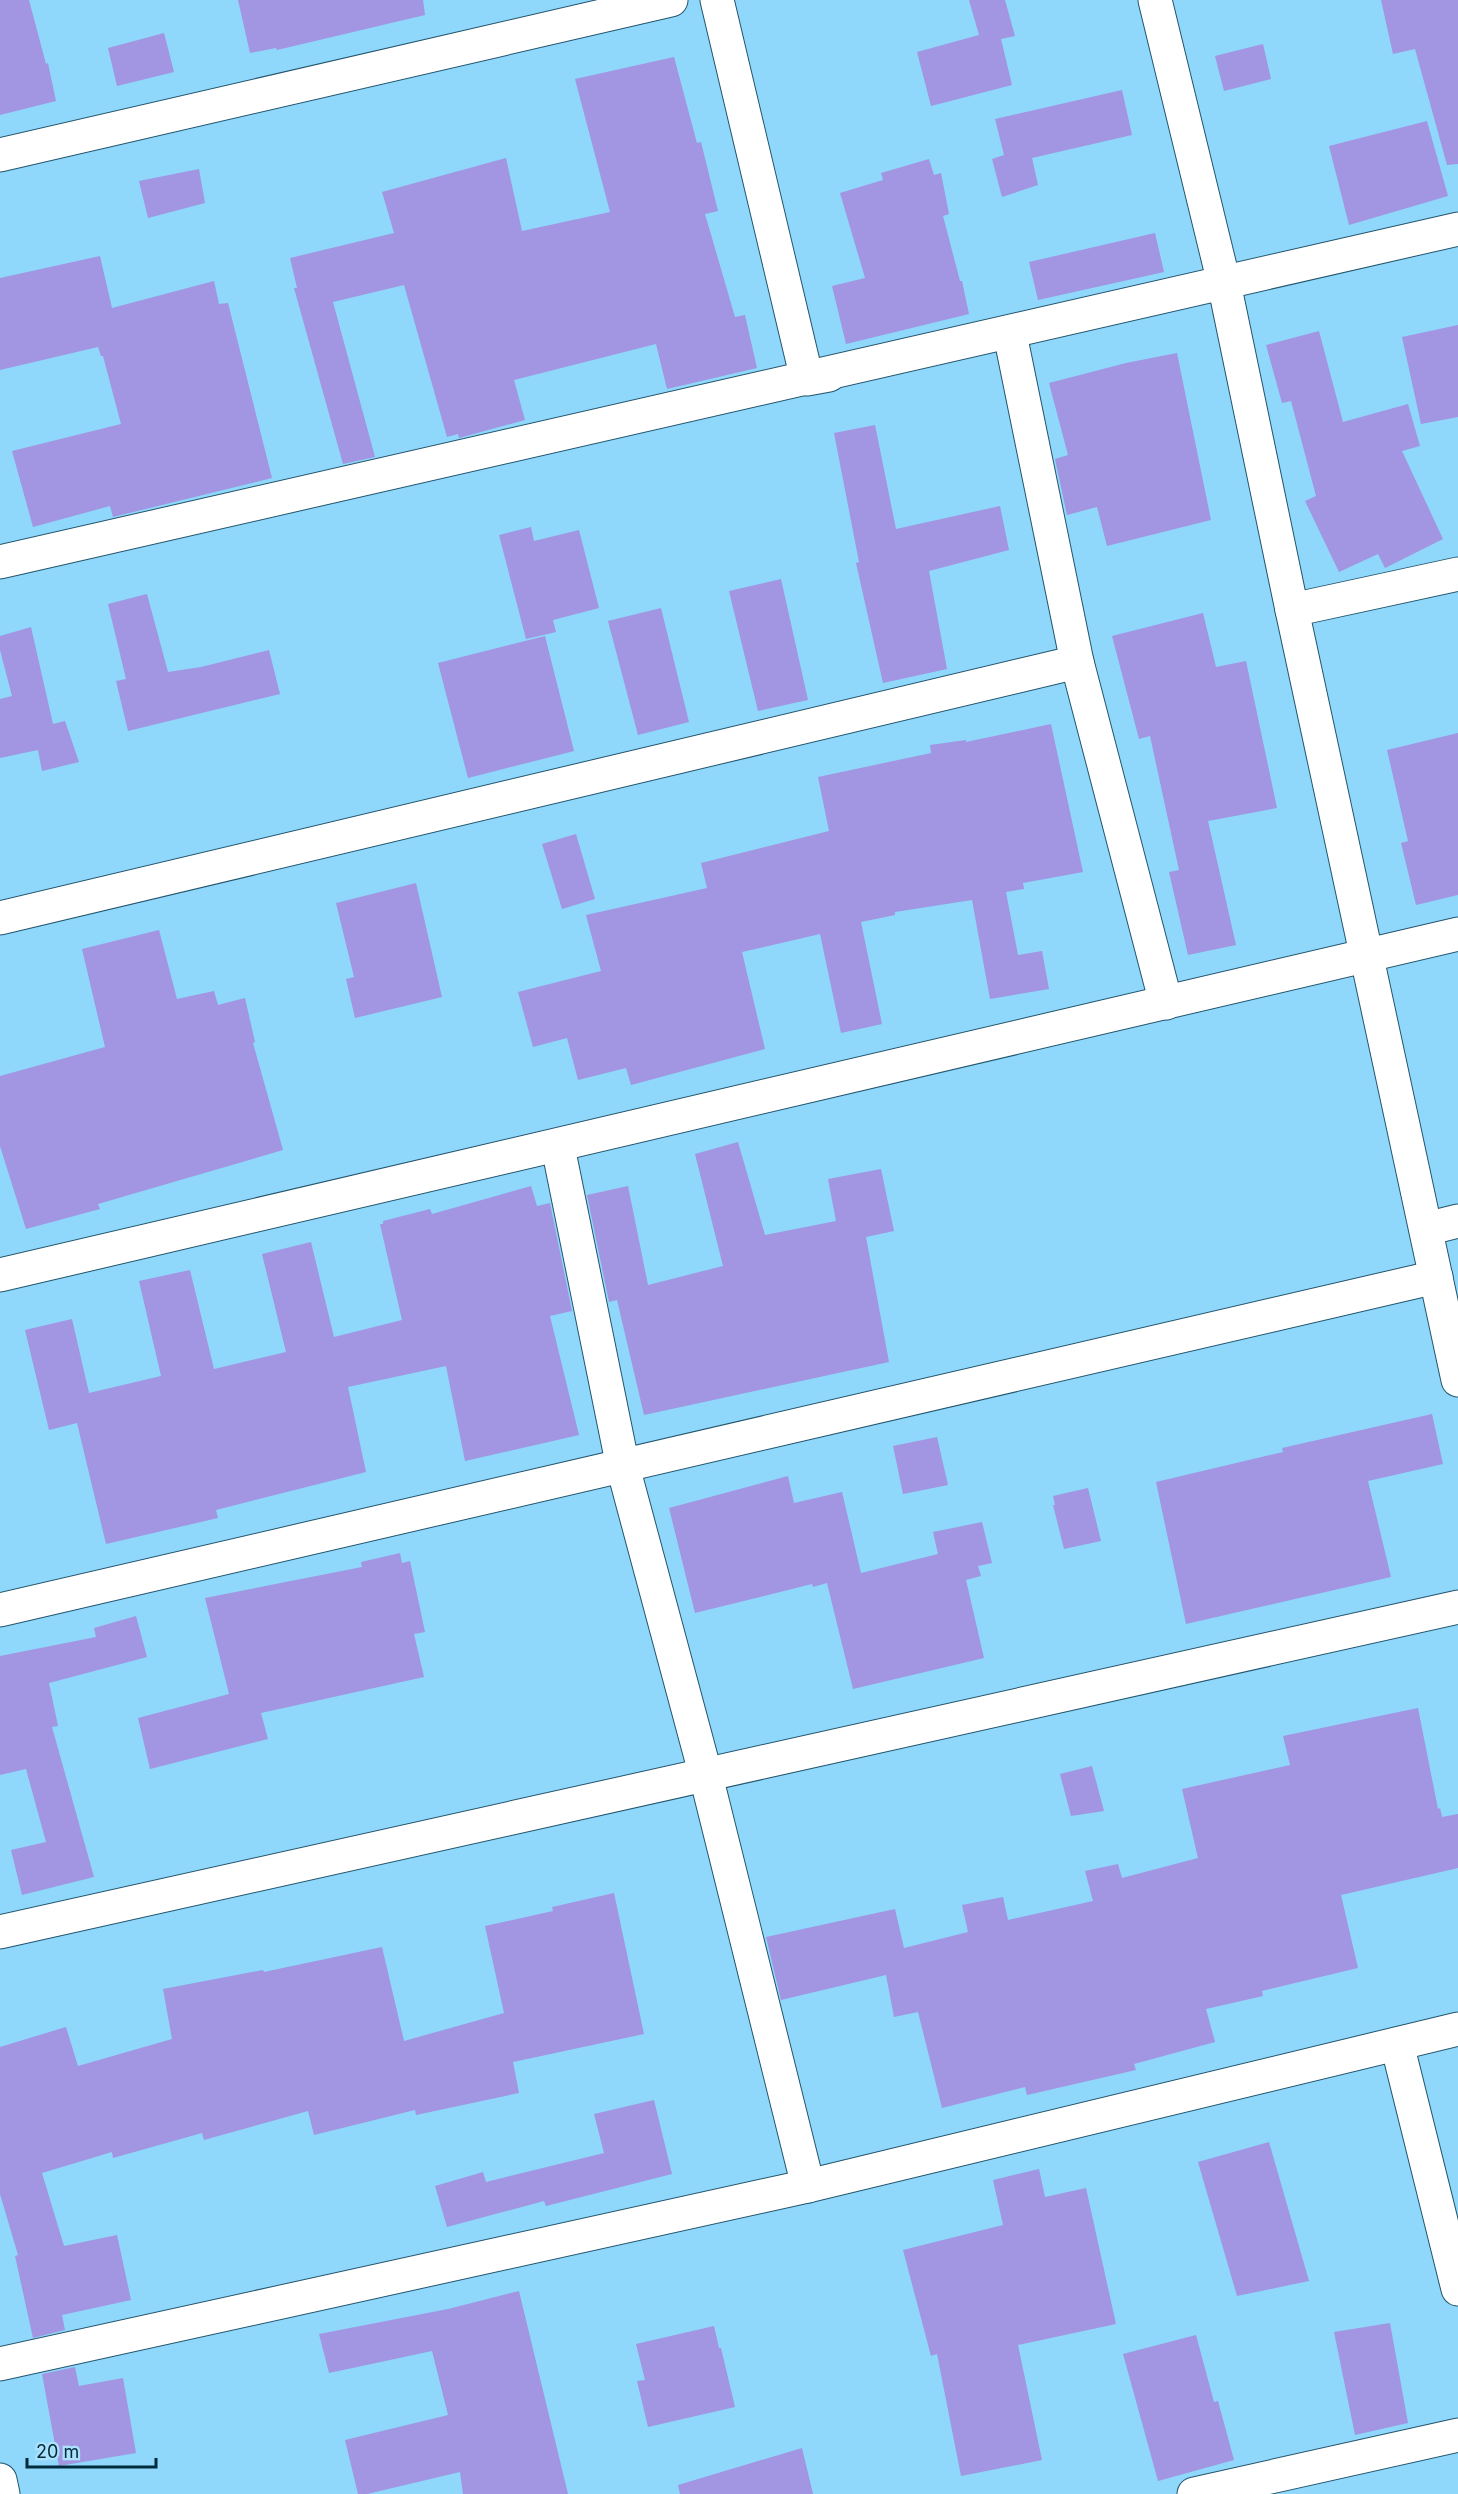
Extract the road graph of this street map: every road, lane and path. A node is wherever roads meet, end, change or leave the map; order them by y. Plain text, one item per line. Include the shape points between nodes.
1 (671, 0) edge
2 (717, 0) edge
3 (1155, 0) edge
4 (0, 154) edge
5 (1458, 229) edge
6 (1224, 283) junction
7 (1011, 339) junction
8 (807, 379) junction
9 (0, 562) edge
10 (1458, 574) edge
11 (1292, 610) junction
12 (1077, 662) junction
13 (0, 918) edge
14 (1458, 934) edge
15 (1367, 956) junction
16 (1166, 1003) junction
17 (558, 1146) junction
18 (1458, 1221) edge
19 (1426, 1229) junction
20 (0, 1275) edge
21 (1436, 1276) junction
22 (1458, 1380) edge
23 (623, 1467) junction
24 (1458, 1607) edge
25 (0, 1610) edge
26 (706, 1776) junction
27 (0, 1932) edge
28 (1458, 2029) edge
29 (1397, 2044) junction
30 (808, 2186) junction
31 (1458, 2289) edge
32 (0, 2364) edge
33 (1458, 2435) edge
34 (0, 2480) edge
35 (3, 2494) edge
36 (1194, 2494) edge

1 - 4 street
2 - 8 street
3 - 6 street
5 - 6 street
6 - 7 street
6 - 8 street
6 - 11 street
7 - 8 street
7 - 12 street
8 - 9 street
10 - 11 street
11 - 15 street
12 - 13 street
12 - 16 street
14 - 15 street
15 - 16 street
15 - 19 street
16 - 17 street
17 - 20 street
17 - 23 street
18 - 19 street
19 - 21 street
21 - 22 street
21 - 23 street
23 - 25 street
23 - 26 street
24 - 26 street
26 - 27 street
26 - 30 street
28 - 29 street
29 - 30 street
29 - 31 street
30 - 32 street
33 - 36 street
34 - 35 street

